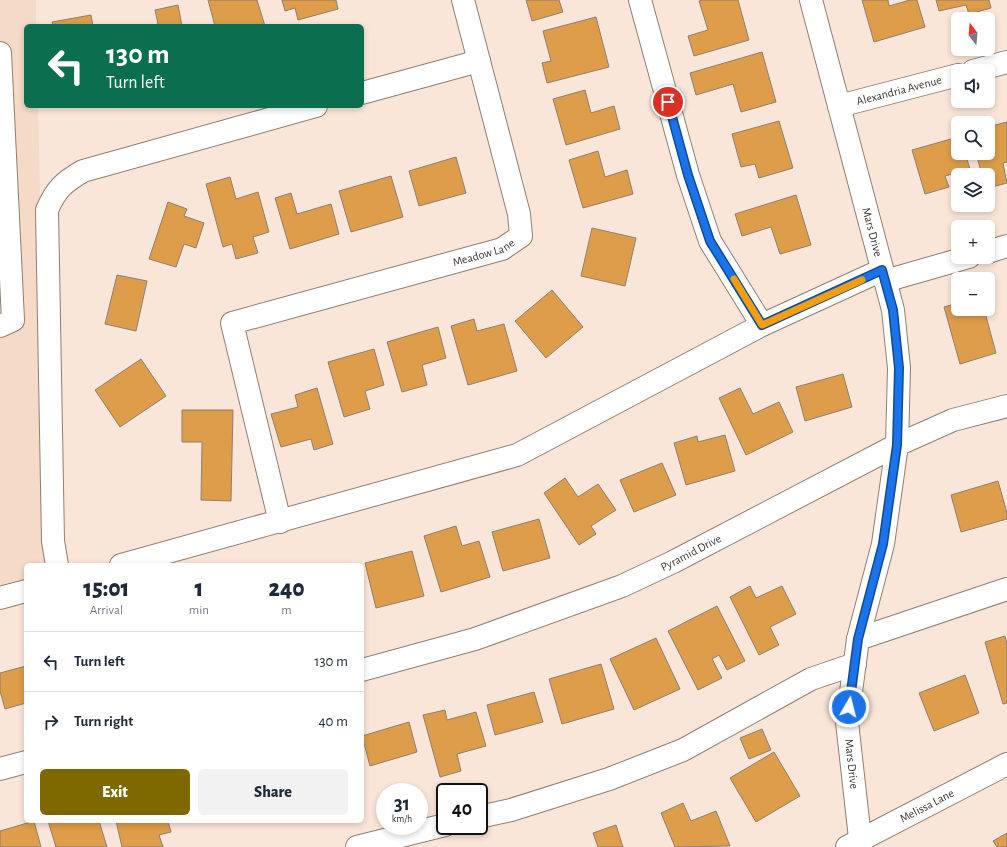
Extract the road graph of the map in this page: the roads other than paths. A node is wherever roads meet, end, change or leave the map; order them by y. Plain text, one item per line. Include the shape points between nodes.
1 (463, 0) edge
2 (640, 0) edge
3 (810, 0) edge
4 (0, 53) edge
5 (479, 61) junction
6 (1007, 62) edge
7 (995, 65) edge
8 (951, 77) edge
9 (364, 92) edge
10 (839, 106) junction
11 (309, 108) edge
12 (1007, 246) edge
13 (995, 250) edge
14 (951, 261) edge
15 (884, 276) junction
16 (762, 325) junction
17 (0, 326) edge
18 (1007, 406) edge
19 (897, 445) junction
20 (280, 522) junction
21 (57, 563) edge
22 (128, 563) edge
23 (1007, 589) edge
24 (24, 592) edge
25 (0, 598) edge
26 (858, 639) junction
27 (855, 664) junction
28 (364, 669) edge
29 (24, 763) edge
30 (1007, 764) edge
31 (0, 769) edge
32 (488, 815) edge
33 (436, 827) edge
34 (855, 845) edge
35 (357, 847) edge

1 - 5 street, Meadow Lane
2 - 16 street via 688,175 710,241
3 - 10 street, Mars Drive
4 - 17 street via 13,320
5 - 9 street
5 - 20 street, Meadow Lane via 519,214 521,236 502,249 232,323
6 - 7 street
8 - 10 street, Alexandria Avenue
10 - 15 street, Mars Drive
11 - 21 street via 83,171 65,182 53,195 47,210 53,541
12 - 13 street
14 - 15 street
15 - 16 street
15 - 19 street, Mars Drive via 893,310 899,368
16 - 20 street via 517,455
18 - 19 street, Pyramid Drive via 953,420
19 - 26 street, Mars Drive via 883,544
19 - 28 street, Pyramid Drive via 622,586 475,639
20 - 22 street
23 - 26 street
24 - 25 street
26 - 27 street, Mars Drive
27 - 32 street via 812,679 683,750 609,779
27 - 34 street, Mars Drive via 847,722
29 - 31 street
30 - 34 street, Melissa Lane
33 - 35 street

